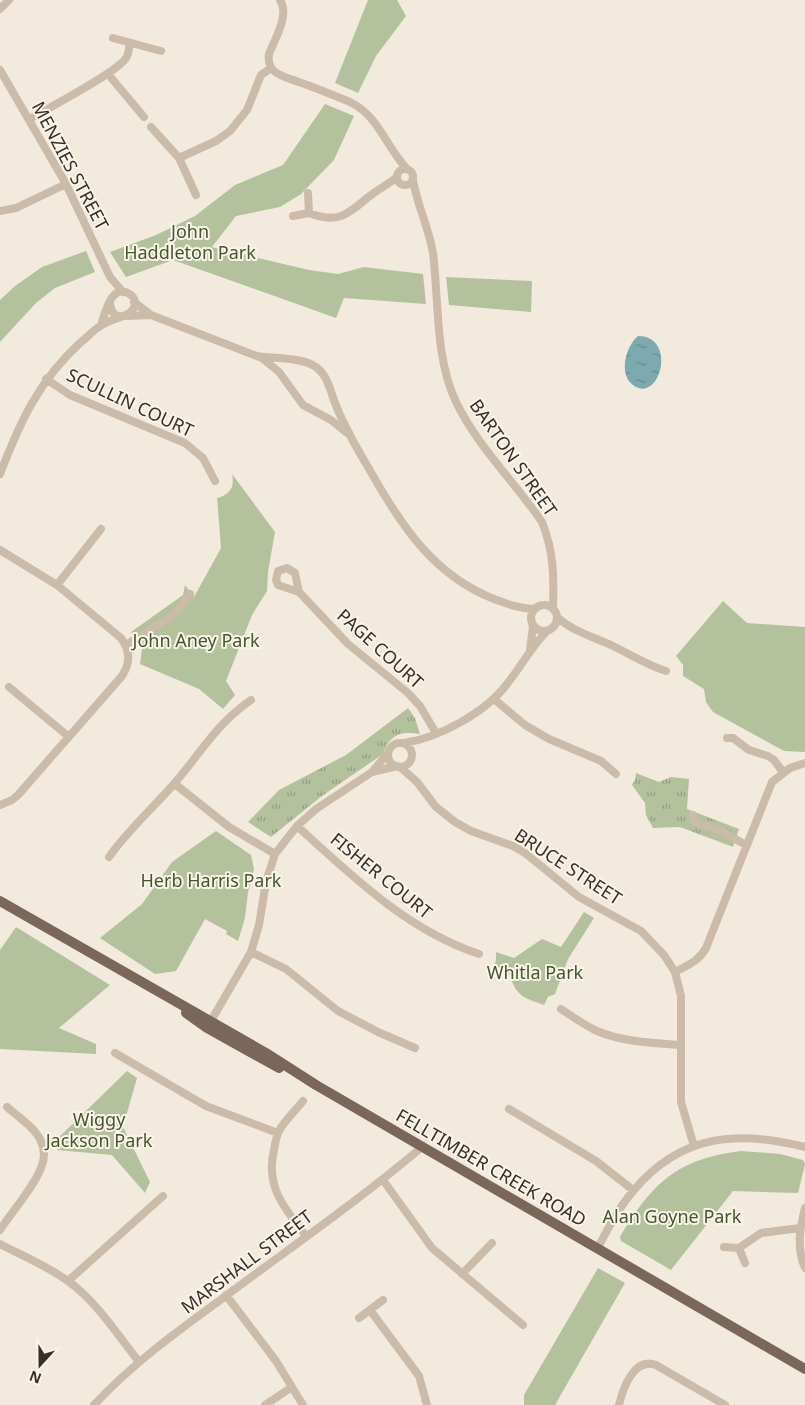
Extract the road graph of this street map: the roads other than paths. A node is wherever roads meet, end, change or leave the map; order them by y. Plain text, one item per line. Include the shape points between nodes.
1 (8, 0) edge
2 (283, 1) edge
3 (0, 9) edge
4 (113, 38) dead end
5 (130, 43) junction
6 (161, 51) dead end
7 (271, 68) junction
8 (0, 70) edge
9 (108, 74) junction
10 (144, 117) dead end
11 (30, 119) junction
12 (151, 127) dead end
13 (396, 157) junction
14 (178, 158) junction
15 (407, 169) junction
16 (400, 180) junction
17 (413, 180) junction
18 (66, 184) junction
19 (308, 193) dead end
20 (196, 195) dead end
21 (416, 197) junction
22 (0, 211) edge
23 (309, 213) junction
24 (293, 216) dead end
25 (110, 277) junction
26 (123, 292) junction
27 (111, 300) junction
28 (134, 302) junction
29 (125, 316) junction
30 (151, 316) junction
31 (101, 325) junction
32 (257, 356) junction
33 (46, 379) junction
34 (351, 439) junction
35 (0, 474) edge
36 (216, 481) dead end
37 (101, 529) dead end
38 (0, 550) edge
39 (57, 585) junction
40 (552, 590) junction
41 (299, 592) dead end
42 (190, 594) dead end
43 (514, 607) junction
44 (538, 607) junction
45 (553, 608) junction
46 (558, 618) junction
47 (532, 623) junction
48 (550, 630) junction
49 (575, 630) junction
50 (126, 645) junction
51 (530, 652) junction
52 (666, 671) dead end
53 (10, 687) dead end
54 (494, 699) junction
55 (251, 700) dead end
56 (436, 732) junction
57 (69, 737) junction
58 (426, 738) junction
59 (727, 738) dead end
60 (404, 743) junction
61 (388, 753) junction
62 (412, 757) junction
63 (805, 763) edge
64 (398, 767) junction
65 (372, 772) junction
66 (783, 772) junction
67 (616, 774) dead end
68 (417, 782) junction
69 (174, 784) junction
70 (0, 805) edge
71 (693, 816) dead end
72 (297, 826) junction
73 (746, 844) junction
74 (275, 854) junction
75 (109, 857) dead end
76 (0, 901) edge
77 (250, 952) junction
78 (479, 954) dead end
79 (675, 972) junction
80 (561, 1009) dead end
81 (209, 1024) junction
82 (681, 1045) junction
83 (415, 1048) dead end
84 (114, 1053) dead end
85 (303, 1101) dead end
86 (7, 1107) dead end
87 (509, 1109) dead end
88 (278, 1133) junction
89 (694, 1146) junction
90 (422, 1147) junction
91 (805, 1147) edge
92 (383, 1180) junction
93 (633, 1190) junction
94 (163, 1196) dead end
95 (805, 1208) edge
96 (800, 1228) junction
97 (0, 1230) edge
98 (306, 1236) junction
99 (492, 1243) dead end
100 (0, 1244) edge
101 (724, 1247) dead end
102 (738, 1248) junction
103 (597, 1249) junction
104 (745, 1263) dead end
105 (805, 1268) edge
106 (462, 1274) junction
107 (68, 1281) junction
108 (226, 1296) junction
109 (383, 1300) dead end
110 (370, 1310) junction
111 (359, 1318) dead end
112 (523, 1325) dead end
113 (139, 1362) junction
114 (805, 1369) edge
115 (292, 1387) junction
116 (94, 1405) edge
117 (265, 1405) edge
118 (303, 1405) edge
119 (427, 1405) edge
120 (619, 1405) edge
121 (724, 1405) edge

1 - 3 street
2 - 7 street via 284,13 268,58
4 - 5 street
5 - 6 street
5 - 9 street via 126,59
7 - 13 street via 361,108 377,124
7 - 14 street via 261,75 247,110 230,132
8 - 11 street, MENZIES STREET
9 - 10 street
9 - 11 street
11 - 18 street, MENZIES STREET
12 - 14 street
13 - 15 street
13 - 16 street
14 - 20 street
15 - 16 street via 402,170
15 - 17 street
16 - 17 street via 409,184
16 - 21 street, BARTON STREET
16 - 23 street via 374,193 354,211 339,218 323,218
17 - 21 street, BARTON STREET
18 - 22 street via 11,210
18 - 25 street, MENZIES STREET
19 - 23 street
21 - 40 street, BARTON STREET via 432,252 443,360 450,389 470,428 542,522 552,556
23 - 24 street
25 - 26 street, MENZIES STREET
25 - 27 street, MENZIES STREET
26 - 27 street
26 - 28 street
27 - 29 street via 112,312
27 - 31 street
28 - 29 street via 133,310
28 - 30 street
29 - 30 street
29 - 31 street
30 - 32 street
31 - 33 street
32 - 34 street via 276,369 304,406 334,422
32 - 34 street via 300,360 321,371
33 - 35 street via 16,432
33 - 36 street, SCULLIN COURT via 70,395 185,443 203,458
34 - 43 street via 390,507 421,547 442,568 470,588
37 - 39 street
38 - 39 street
39 - 50 street
40 - 44 street
40 - 45 street, BARTON STREET
41 - 56 street, PAGE COURT via 348,644 408,693
42 - 50 street via 174,615
43 - 44 street
43 - 47 street
44 - 45 street via 546,605
44 - 47 street via 532,612
45 - 46 street
46 - 48 street
46 - 49 street
47 - 48 street via 539,631
47 - 51 street
48 - 49 street
48 - 51 street
49 - 52 street via 648,666
50 - 57 street via 129,659 126,670
51 - 54 street
53 - 57 street
54 - 56 street via 464,720
54 - 67 street via 525,725 601,761
55 - 69 street via 223,724
56 - 58 street
57 - 70 street via 18,795
58 - 60 street
58 - 62 street
59 - 66 street via 768,756
60 - 61 street via 394,744
60 - 62 street via 411,748
61 - 64 street via 391,763
61 - 65 street
62 - 64 street via 408,764
62 - 68 street, BRUCE STREET
63 - 66 street
64 - 65 street
64 - 68 street, BRUCE STREET
65 - 72 street via 316,808
66 - 73 street via 772,782
68 - 79 street, BRUCE STREET via 436,807 456,822 525,853 579,897 642,931
69 - 74 street via 229,828
69 - 75 street
71 - 73 street via 693,821
72 - 74 street
72 - 78 street, FISHER COURT via 406,918 439,939
73 - 79 street via 702,955
74 - 77 street
76 - 81 main road, FELLTIMBER CREEK ROAD
77 - 81 street
77 - 83 street via 286,969 345,1015
79 - 82 street, BRUCE STREET via 683,1007
80 - 82 street via 586,1026 606,1034
81 - 90 main road, FELLTIMBER CREEK ROAD via 266,1052
82 - 89 street, BRUCE STREET via 681,1102
84 - 88 street via 206,1106
85 - 88 street
86 - 97 street via 36,1133 44,1152 38,1175
87 - 93 street via 596,1161
88 - 98 street via 271,1167 276,1193
89 - 91 street via 744,1137
89 - 93 street via 659,1166
90 - 92 street, MARSHALL STREET
90 - 103 main road, FELLTIMBER CREEK ROAD
92 - 98 street, MARSHALL STREET
92 - 106 street via 432,1248
93 - 103 street
94 - 107 street
95 - 96 street
96 - 102 street via 761,1233
96 - 105 street via 800,1254
98 - 108 street, MARSHALL STREET
99 - 106 street
100 - 107 street
101 - 102 street
102 - 104 street
103 - 114 main road, FELLTIMBER CREEK ROAD
106 - 112 street
107 - 113 street via 101,1313
108 - 113 street, MARSHALL STREET
108 - 115 street
109 - 110 street
110 - 111 street
110 - 119 street via 419,1376
113 - 116 street, MARSHALL STREET
115 - 117 street
115 - 118 street
120 - 121 street via 634,1371 646,1363 656,1365

